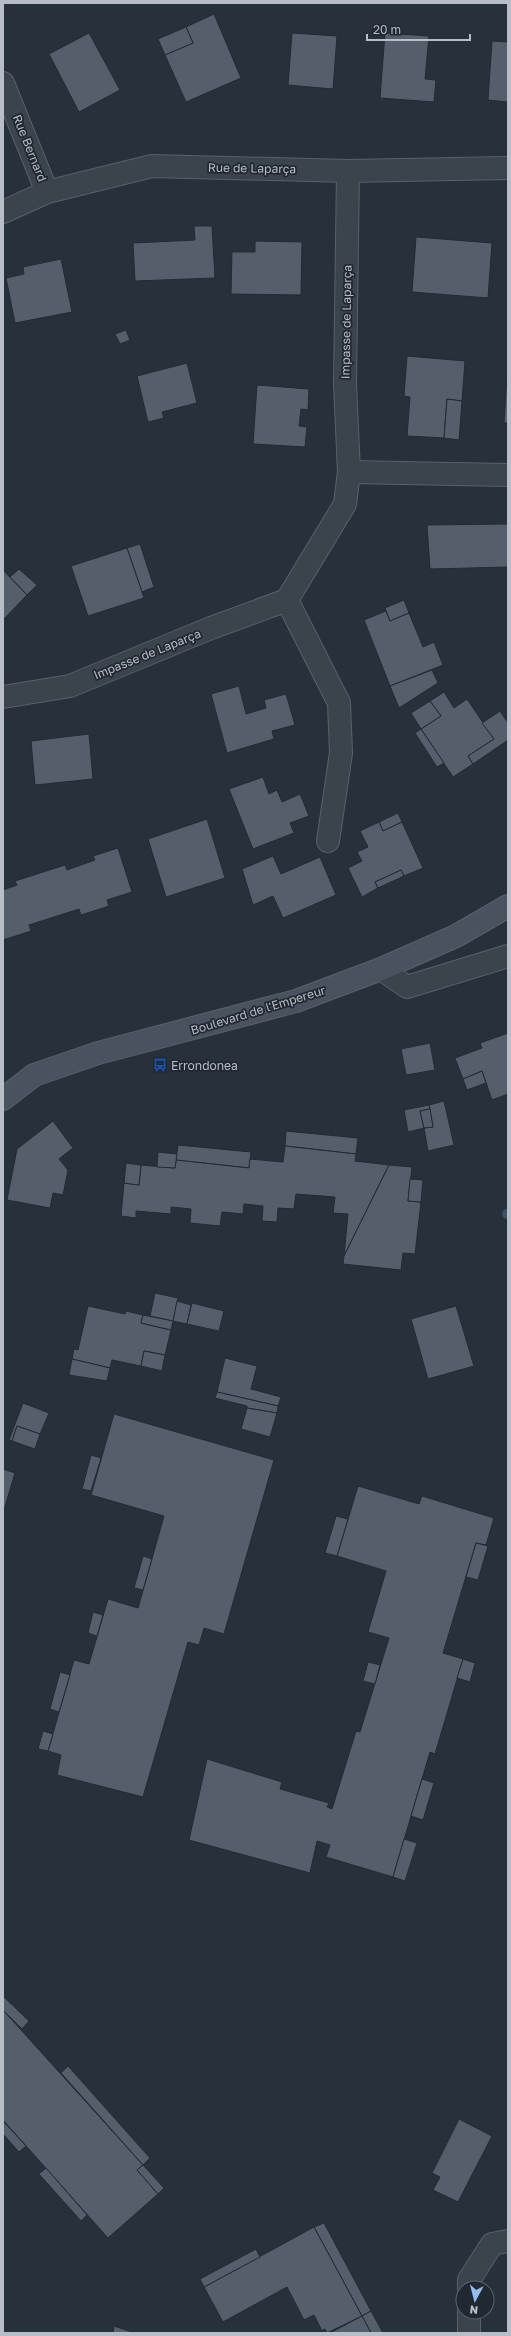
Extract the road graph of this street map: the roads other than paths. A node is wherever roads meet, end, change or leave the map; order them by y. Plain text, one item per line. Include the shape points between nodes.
1 (3, 83) edge
2 (508, 168) edge
3 (348, 171) junction
4 (48, 192) junction
5 (3, 212) edge
6 (349, 472) junction
7 (508, 475) edge
8 (287, 600) junction
9 (3, 697) edge
10 (328, 840) dead end
11 (508, 906) edge
12 (508, 956) edge
13 (380, 970) junction
14 (3, 1099) edge
15 (508, 2241) edge
16 (469, 2280) edge
17 (469, 2320) edge
18 (469, 2333) edge

1 - 4 street, Rue Bernard
2 - 3 street, Rue de Laparça
3 - 4 street, Rue de Laparça via 152,166
3 - 6 street, Impasse de Laparça via 345,384
4 - 5 street, Rue de Laparça
6 - 7 street
6 - 8 street, Impasse de Laparça via 345,504
8 - 9 street, Impasse de Laparça via 70,686
8 - 10 street via 339,703 340,753
11 - 13 main road, Boulevard de l'Empereur via 456,936
12 - 13 street via 407,986
13 - 14 main road, Boulevard de l'Empereur via 296,1001 84,1058 34,1075
15 - 16 street via 492,2244
17 - 18 street

